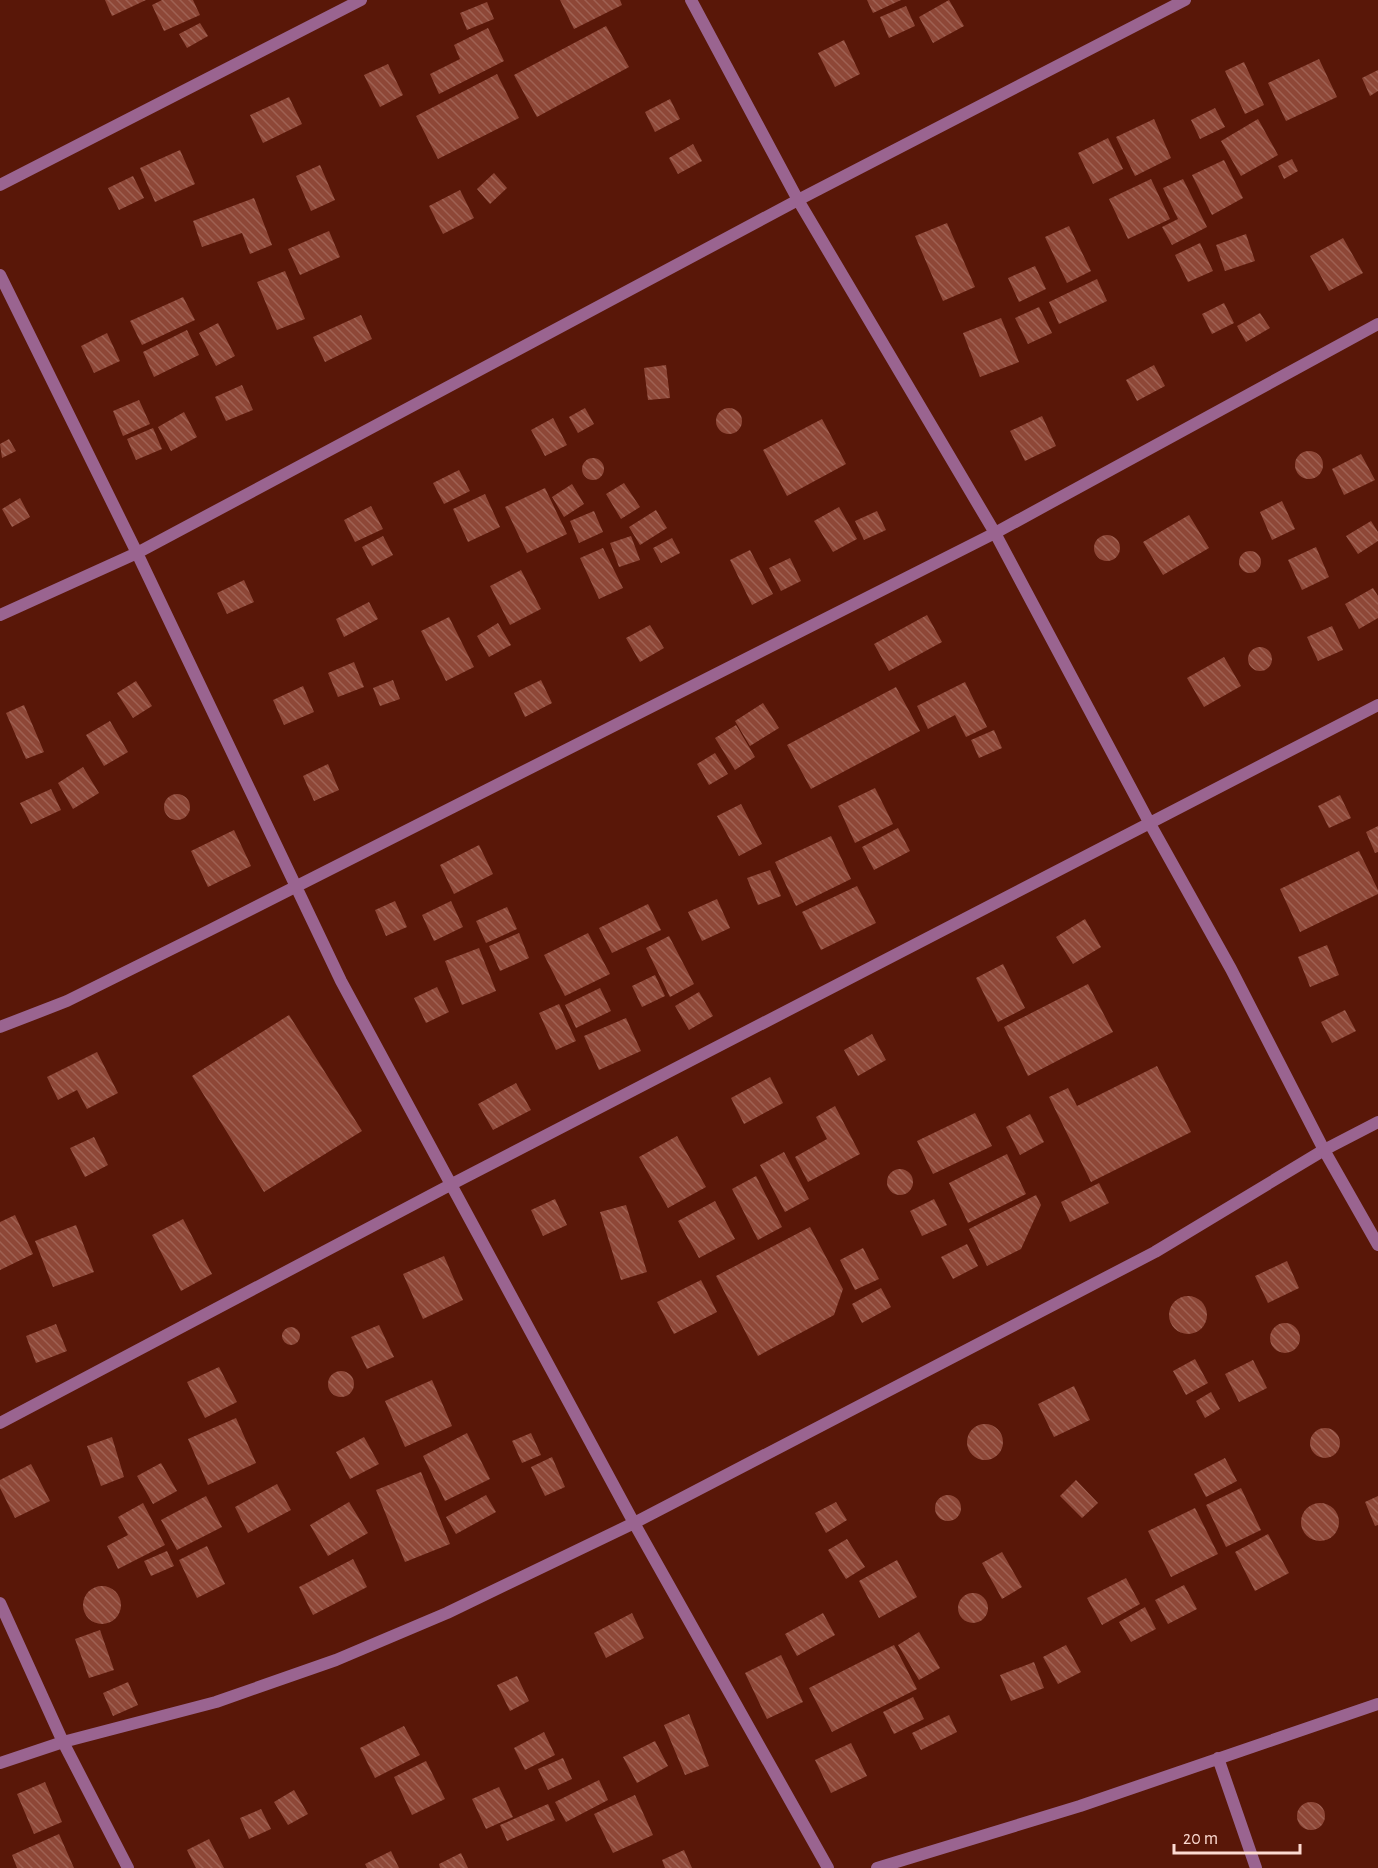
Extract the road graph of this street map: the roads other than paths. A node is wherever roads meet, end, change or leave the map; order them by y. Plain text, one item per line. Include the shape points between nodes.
1 (361, 0) edge
2 (691, 0) edge
3 (1185, 0) edge
4 (0, 185) edge
5 (798, 200) junction
6 (0, 275) edge
7 (1378, 324) edge
8 (995, 533) junction
9 (137, 553) junction
10 (0, 615) edge
11 (1378, 705) edge
12 (1149, 822) junction
13 (296, 887) junction
14 (0, 1026) edge
15 (1378, 1122) edge
16 (1324, 1150) junction
17 (452, 1184) junction
18 (1378, 1245) edge
19 (0, 1423) edge
20 (634, 1523) junction
21 (0, 1603) edge
22 (1378, 1704) edge
23 (63, 1742) junction
24 (1218, 1758) junction
25 (0, 1763) edge
26 (128, 1868) edge
27 (828, 1868) edge
28 (877, 1868) edge
29 (1256, 1868) edge

1 - 4 street
2 - 5 street
3 - 5 street
5 - 8 street
5 - 9 street
6 - 9 street
7 - 8 street
8 - 12 street
8 - 13 street
9 - 10 street
9 - 13 street
11 - 12 street
12 - 16 street via 1231,969
12 - 17 street
13 - 14 street via 67,1001
13 - 17 street via 341,981
15 - 16 street
16 - 18 street
16 - 20 street via 1155,1252
17 - 19 street
17 - 20 street
20 - 23 street via 447,1613 336,1660 216,1702
20 - 27 street
21 - 23 street
22 - 24 street
23 - 25 street
23 - 26 street
24 - 28 street via 1080,1806
24 - 29 street

